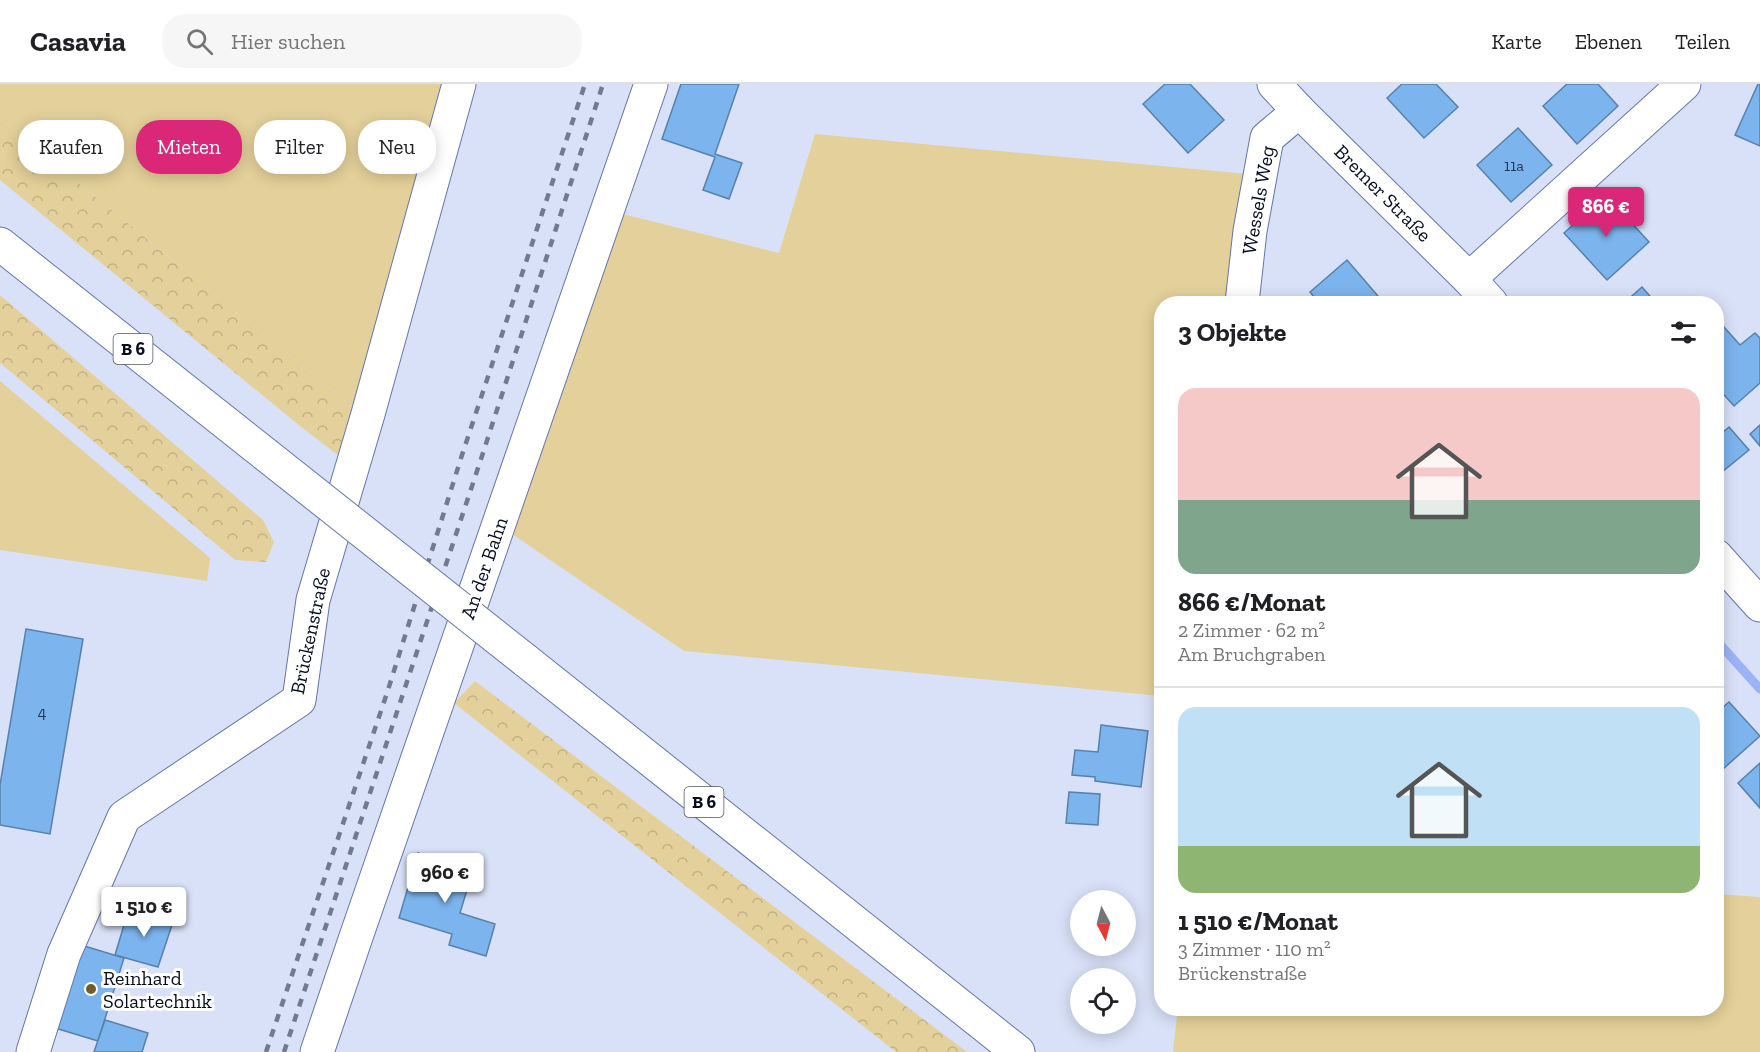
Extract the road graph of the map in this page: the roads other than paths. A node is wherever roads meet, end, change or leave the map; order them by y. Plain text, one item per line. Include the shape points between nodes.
1 (459, 84) edge
2 (651, 84) edge
3 (1274, 84) edge
4 (1684, 84) edge
5 (1299, 111) junction
6 (0, 244) edge
7 (1480, 291) edge
8 (1243, 296) edge
9 (1724, 565) edge
10 (1760, 605) edge
11 (33, 1052) edge
12 (317, 1052) edge
13 (1018, 1052) edge

1 - 11 street, Brückenstraße via 313,600 299,700 124,817 64,954
2 - 12 street, An der Bahn
3 - 5 street, Bremer Straße
4 - 7 street
5 - 7 street, Bremer Straße
5 - 8 street, Wessels Weg via 1267,138
6 - 13 street, B 6, bridge
9 - 10 street

